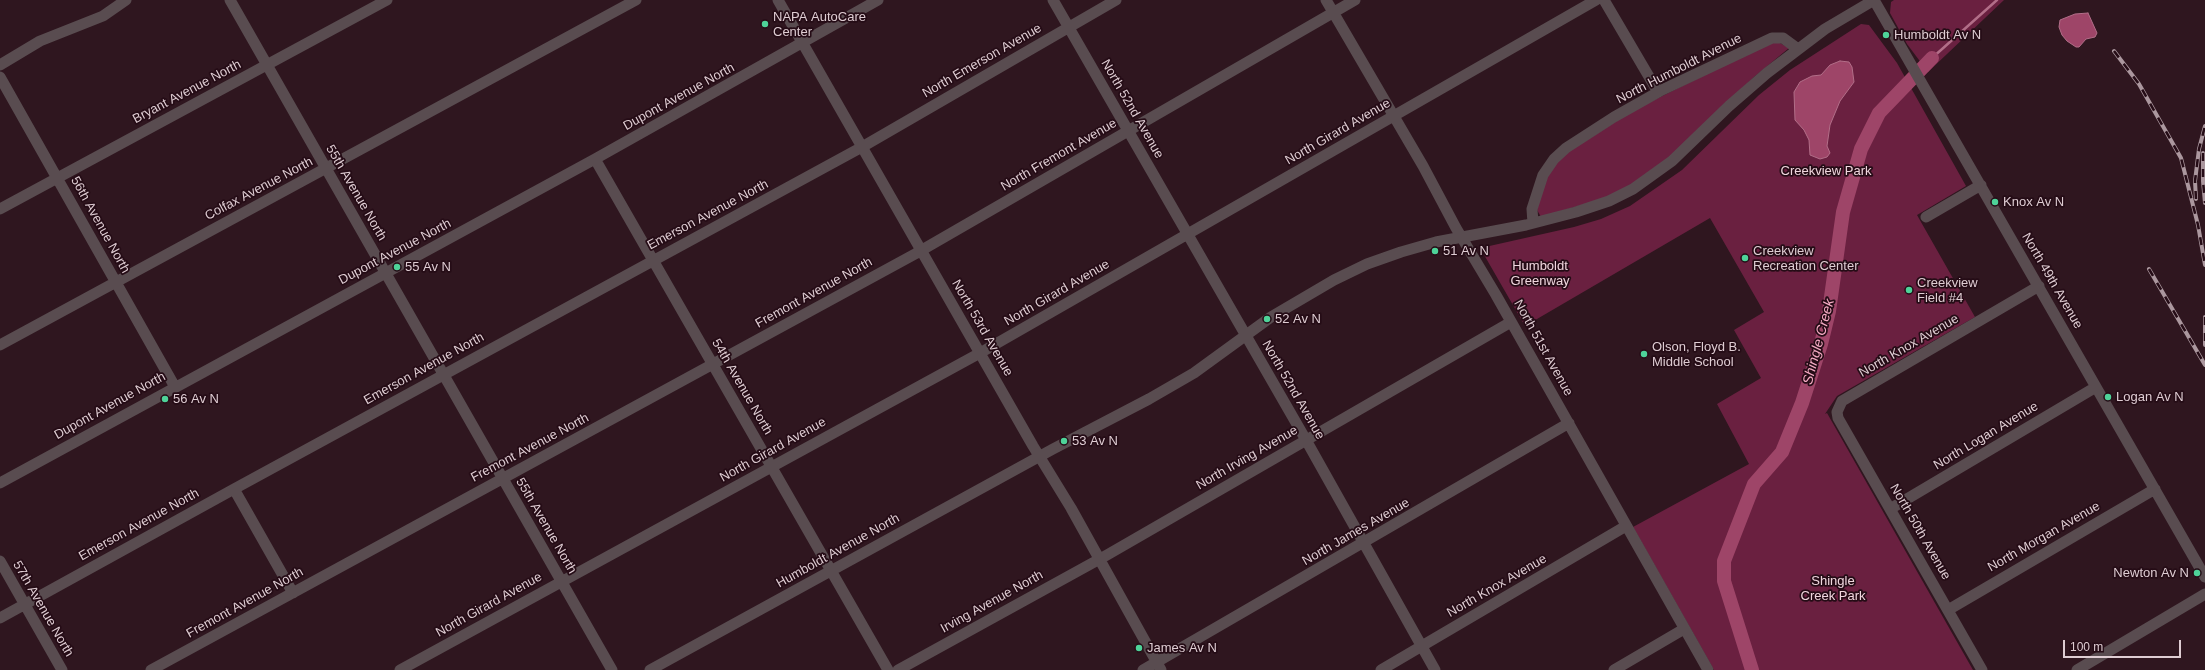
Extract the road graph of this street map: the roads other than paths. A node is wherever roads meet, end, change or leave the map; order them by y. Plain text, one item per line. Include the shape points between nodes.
1 (126, 0) edge
2 (230, 0) edge
3 (387, 0) edge
4 (636, 0) edge
5 (778, 0) edge
6 (878, 0) edge
7 (1053, 0) edge
8 (1116, 0) edge
9 (1326, 0) edge
10 (1355, 0) edge
11 (1596, 0) edge
12 (1604, 0) edge
13 (1874, 0) edge
14 (1334, 12) junction
15 (1069, 27) junction
16 (803, 44) junction
17 (1798, 49) junction
18 (0, 65) edge
19 (267, 65) junction
20 (0, 77) edge
21 (1658, 92) junction
22 (1394, 116) junction
23 (1129, 131) junction
24 (862, 147) junction
25 (595, 159) junction
26 (325, 168) junction
27 (57, 178) junction
28 (1981, 185) junction
29 (0, 209) edge
30 (1926, 218) dead end
31 (1533, 223) junction
32 (1188, 234) junction
33 (1462, 238) junction
34 (921, 250) junction
35 (653, 260) junction
36 (385, 273) junction
37 (116, 282) junction
38 (2039, 286) junction
39 (1512, 322) junction
40 (1246, 336) junction
41 (0, 345) edge
42 (980, 353) junction
43 (713, 364) junction
44 (444, 375) junction
45 (175, 387) junction
46 (2096, 387) junction
47 (1837, 408) joint
48 (1569, 424) junction
49 (1306, 440) junction
50 (1040, 456) junction
51 (771, 467) junction
52 (502, 478) junction
53 (0, 482) edge
54 (234, 489) junction
55 (2155, 489) junction
56 (1890, 509) junction
57 (1626, 526) junction
58 (1365, 543) junction
59 (1100, 560) junction
60 (0, 561) edge
61 (832, 571) junction
62 (2205, 577) edge
63 (561, 582) junction
64 (293, 593) junction
65 (2205, 594) edge
66 (25, 605) junction
67 (1948, 610) junction
68 (0, 618) edge
69 (1684, 629) junction
70 (1422, 646) junction
71 (1159, 666) edge
72 (62, 670) edge
73 (151, 670) edge
74 (400, 670) edge
75 (612, 670) edge
76 (650, 670) edge
77 (888, 670) edge
78 (898, 670) edge
79 (1143, 670) edge
80 (1381, 670) edge
81 (1435, 670) edge
82 (1614, 670) edge
83 (1708, 670) edge
84 (1982, 670) edge
85 (2077, 670) edge

1 - 18 street via 103,16 40,41
2 - 19 street, 55th Avenue North
3 - 19 street, Bryant Avenue North
4 - 26 street, Colfax Avenue North
5 - 16 street, North 53rd Avenue
6 - 16 street, Dupont Avenue North
7 - 15 street, North 52nd Avenue
8 - 15 street, North Emerson Avenue
9 - 14 street, North 51st Avenue
10 - 14 street, North Fremont Avenue
11 - 22 street, North Girard Avenue
12 - 21 street
13 - 17 street via 1825,29
13 - 28 street, North 49th Avenue
14 - 22 street, North 51st Avenue
14 - 23 street, North Fremont Avenue
15 - 23 street, North 52nd Avenue
15 - 24 street, North Emerson Avenue
16 - 24 street, North 53rd Avenue
16 - 25 street, Dupont Avenue North
17 - 21 street, North Humboldt Avenue via 1782,38 1772,38
17 - 31 street via 1729,106 1655,175 1609,201
19 - 26 street, 55th Avenue North
19 - 27 street, Bryant Avenue North
20 - 27 street, 56th Avenue North
21 - 31 street, North Humboldt Avenue via 1614,116 1554,159 1543,175 1536,194 1531,213
22 - 32 street, North Girard Avenue
22 - 33 street, North 51st Avenue
23 - 32 street, North 52nd Avenue
23 - 34 street, North Fremont Avenue
24 - 34 street, North 53rd Avenue
24 - 35 street, Emerson Avenue North
25 - 35 street, 54th Avenue North
25 - 36 street, Dupont Avenue North
26 - 36 street, 55th Avenue North
26 - 37 street, Colfax Avenue North
27 - 29 street, Bryant Avenue North
27 - 37 street, 56th Avenue North
28 - 30 street
28 - 38 street, North 49th Avenue
31 - 33 street
32 - 40 street, North 52nd Avenue
32 - 42 street, North Girard Avenue
33 - 39 street, North 51st Avenue
33 - 40 street via 1422,246 1367,264 1302,297
34 - 42 street, North 53rd Avenue
34 - 43 street, Fremont Avenue North
35 - 43 street, 54th Avenue North
35 - 44 street, Emerson Avenue North
36 - 44 street, 55th Avenue North
36 - 45 street, Dupont Avenue North
37 - 41 street, Colfax Avenue North
37 - 45 street, 56th Avenue North
38 - 46 street, North 49th Avenue
38 - 47 street, North Knox Avenue via 1842,401
39 - 48 street, North 51st Avenue
39 - 49 street, North Irving Avenue
40 - 49 street, North 52nd Avenue
40 - 50 street via 1194,373
42 - 50 street, North 53rd Avenue
42 - 51 street, North Girard Avenue
43 - 51 street, 54th Avenue North
43 - 52 street, Fremont Avenue North
44 - 52 street, 55th Avenue North
44 - 54 street, Emerson Avenue North
45 - 53 street, Dupont Avenue North
46 - 55 street, North 49th Avenue
46 - 56 street, North Logan Avenue
47 - 56 street, North 50th Avenue via 1838,418
48 - 57 street, North 51st Avenue
48 - 58 street, North James Avenue
49 - 58 street, North 52nd Avenue
49 - 59 street, North Irving Avenue
50 - 59 street, North 53rd Avenue
50 - 61 street, Humboldt Avenue North
51 - 61 street, 54th Avenue North
51 - 63 street, North Girard Avenue
52 - 63 street, 55th Avenue North
52 - 64 street, Fremont Avenue North
54 - 64 street
54 - 66 street, Emerson Avenue North
55 - 62 street, North 49th Avenue
55 - 67 street, North Morgan Avenue
56 - 67 street, North 50th Avenue
57 - 69 street, North 51st Avenue
57 - 70 street, North Knox Avenue
58 - 70 street, North 52nd Avenue
58 - 71 street, North James Avenue
59 - 71 street, North 53rd Avenue
59 - 78 street, Irving Avenue North
60 - 66 street, 57th Avenue North
61 - 76 street, Humboldt Avenue North
61 - 77 street, 54th Avenue North
63 - 74 street, North Girard Avenue
63 - 75 street, 55th Avenue North
64 - 73 street, Fremont Avenue North
65 - 85 street
66 - 68 street, Emerson Avenue North
66 - 72 street, 57th Avenue North
67 - 84 street, North 50th Avenue
69 - 82 street
69 - 83 street, North 51st Avenue
70 - 80 street, North Knox Avenue
70 - 81 street, North 52nd Avenue
71 - 79 street, North James Avenue

